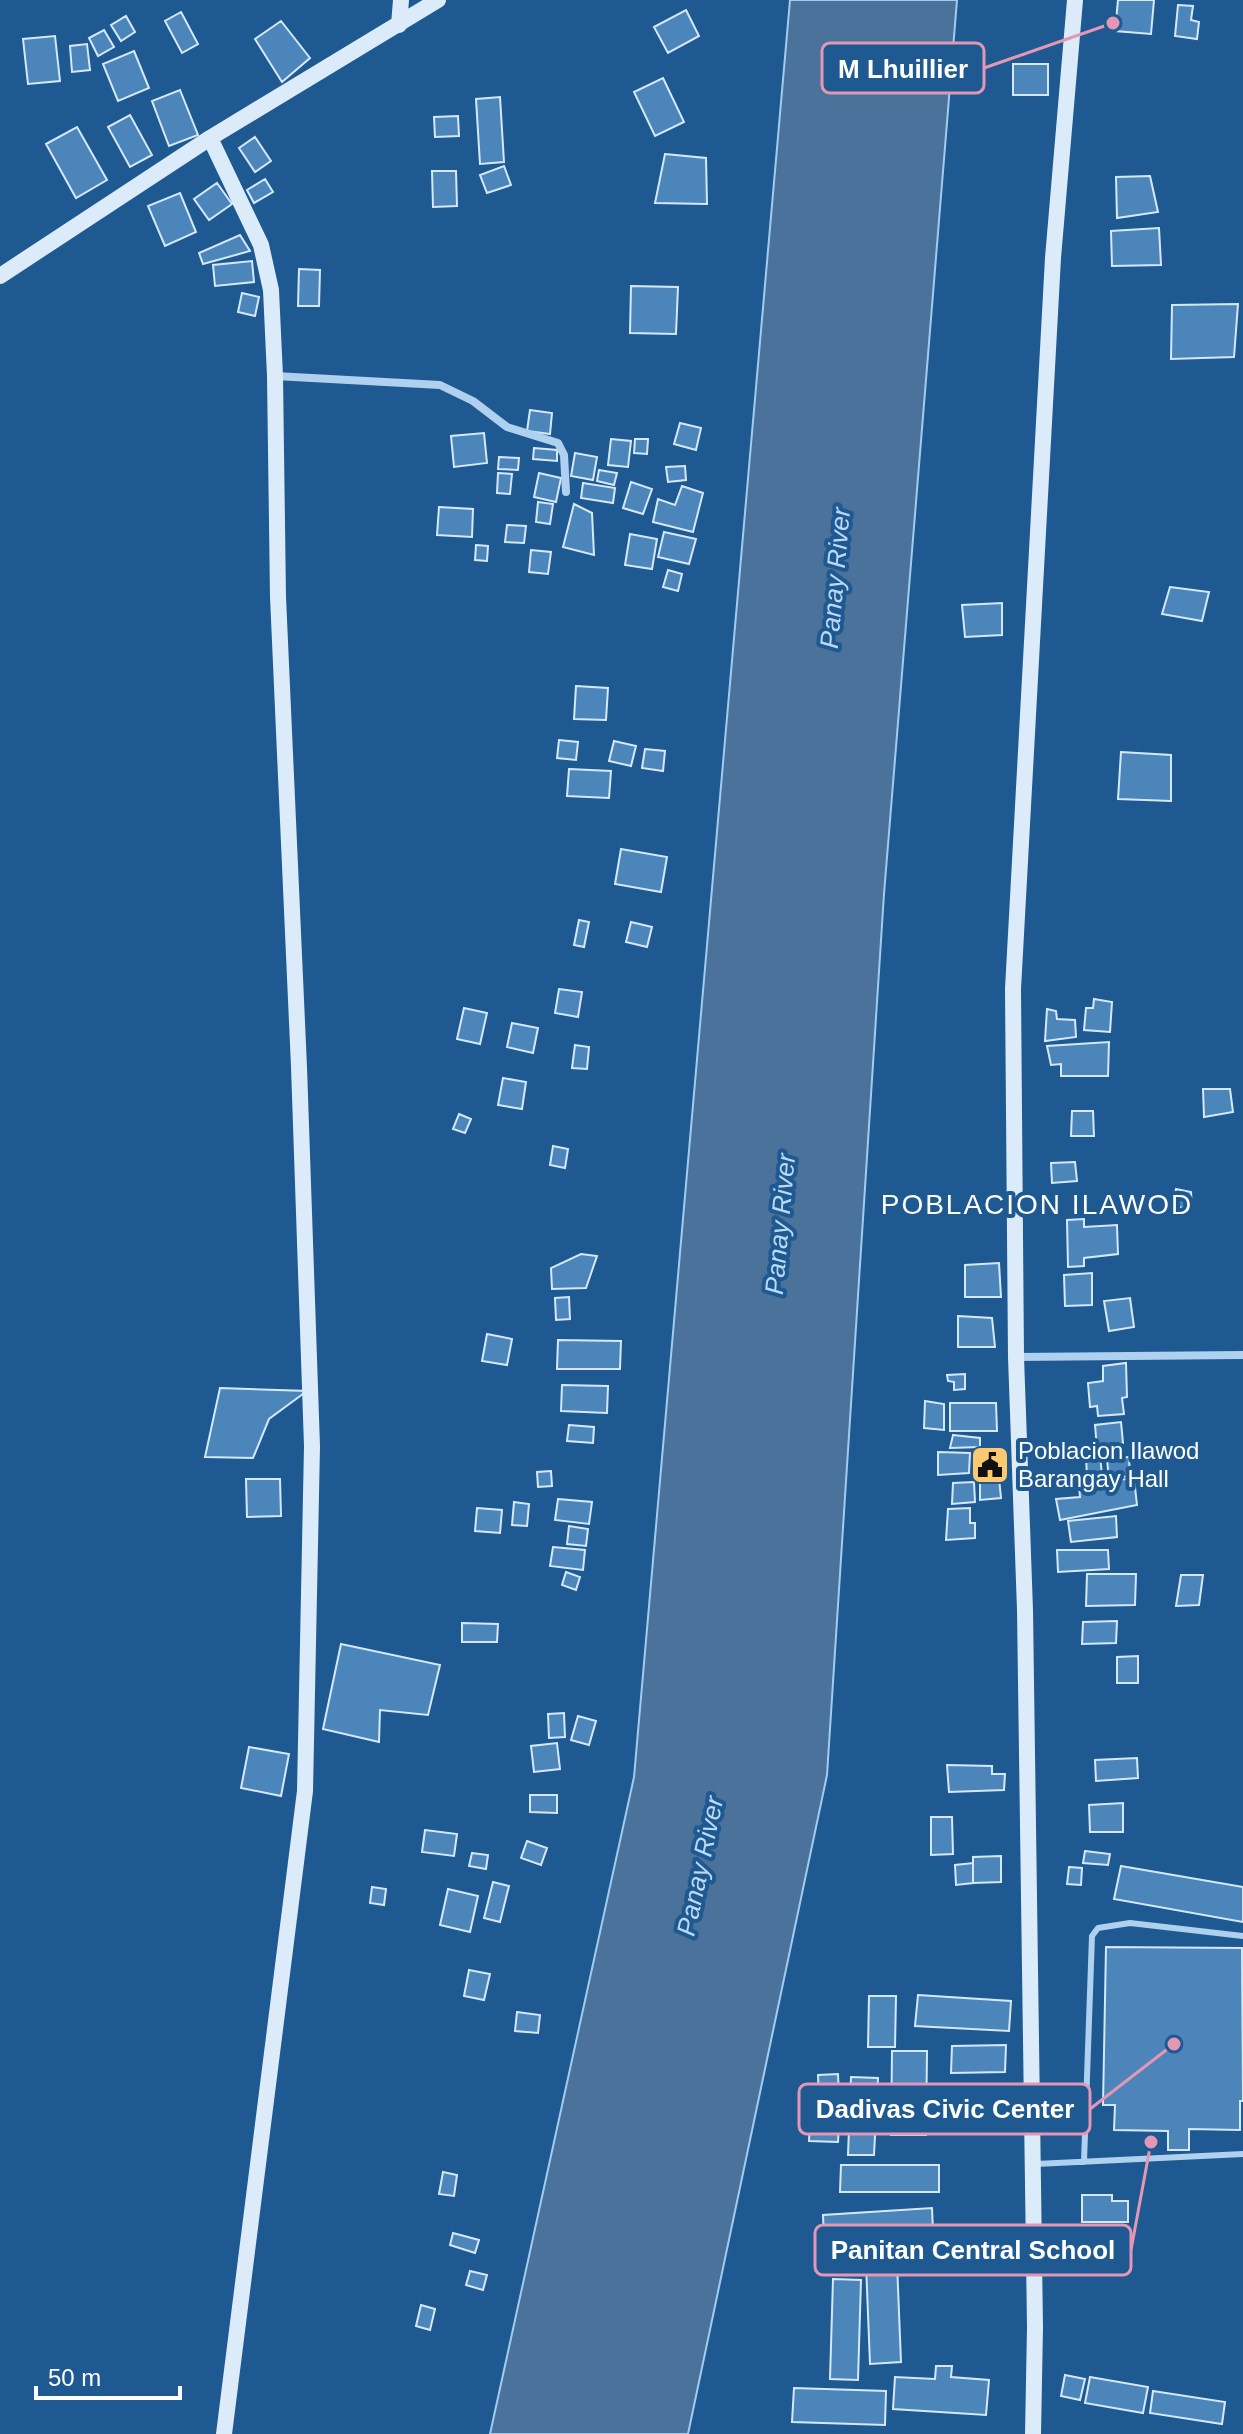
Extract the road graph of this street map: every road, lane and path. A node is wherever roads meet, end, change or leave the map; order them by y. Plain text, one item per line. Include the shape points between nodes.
1 (401, 0) edge
2 (438, 0) edge
3 (1075, 0) edge
4 (399, 25) junction
5 (210, 138) junction
6 (0, 276) edge
7 (275, 376) junction
8 (566, 492) dead end
9 (1243, 1355) edge
10 (1016, 1357) junction
11 (1243, 1936) edge
12 (1243, 2154) edge
13 (1084, 2162) junction
14 (1033, 2164) junction
15 (224, 2434) edge
16 (1033, 2434) edge

1 - 4 main road
2 - 4 main road
3 - 10 main road via 1053,258 1013,989
4 - 5 main road
5 - 6 main road
5 - 7 main road via 261,245 271,290
7 - 8 street via 440,385 507,427 558,443
7 - 15 main road via 278,597 312,1446 305,1775
9 - 10 street
10 - 14 main road
11 - 13 lane via 1130,1923 1098,1928 1092,1936
12 - 13 lane
13 - 14 lane
14 - 16 main road

